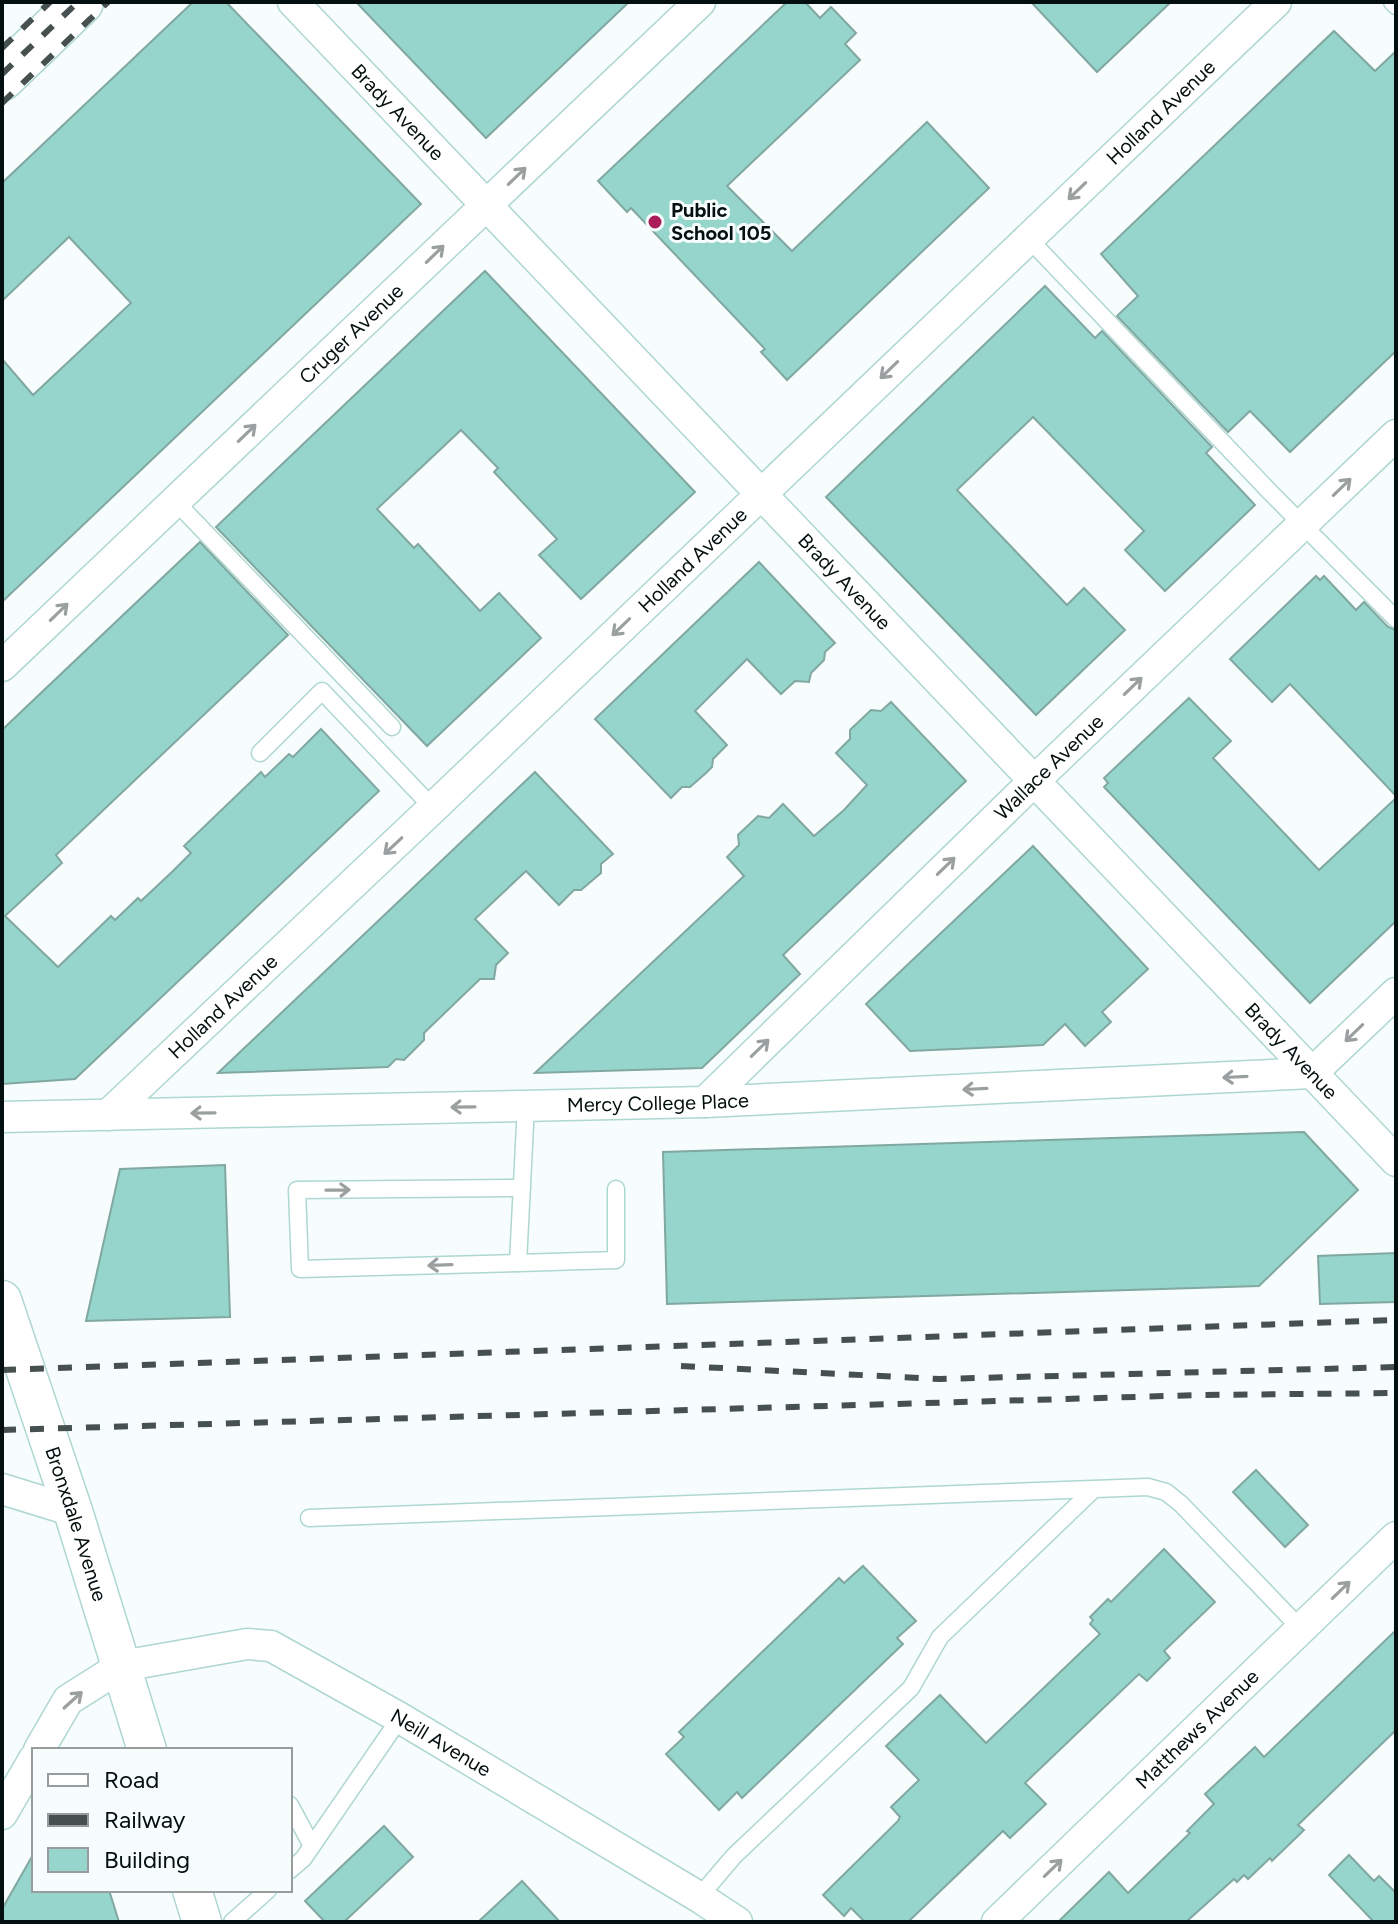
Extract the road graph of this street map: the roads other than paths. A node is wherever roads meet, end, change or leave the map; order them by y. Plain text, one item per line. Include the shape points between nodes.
1 (81, 2) edge
2 (293, 2) edge
3 (700, 2) edge
4 (1276, 2) edge
5 (1392, 2) edge
6 (1396, 6) edge
7 (2, 78) edge
8 (487, 205) junction
9 (1028, 238) junction
10 (1396, 435) edge
11 (760, 493) junction
12 (175, 501) junction
13 (1303, 523) junction
14 (1396, 619) edge
15 (2, 666) edge
16 (392, 727) dead end
17 (260, 753) dead end
18 (1034, 781) junction
19 (433, 808) junction
20 (1396, 993) edge
21 (1312, 1073) junction
22 (705, 1102) junction
23 (526, 1105) junction
24 (108, 1115) junction
25 (2, 1117) edge
26 (1396, 1161) edge
27 (522, 1188) junction
28 (616, 1189) dead end
29 (518, 1263) junction
30 (6, 1325) edge
31 (2, 1489) edge
32 (1093, 1490) junction
33 (73, 1511) junction
34 (309, 1518) dead end
35 (1396, 1537) edge
36 (1301, 1629) junction
37 (122, 1666) junction
38 (400, 1718) junction
39 (40, 1748) edge
40 (146, 1748) edge
41 (32, 1762) edge
42 (292, 1809) edge
43 (2, 1814) edge
44 (312, 1846) junction
45 (292, 1868) edge
46 (193, 1892) edge
47 (266, 1892) edge
48 (699, 1897) junction
49 (202, 1922) edge
50 (232, 1922) edge
51 (737, 1922) edge
52 (997, 1922) edge

1 - 7 main road
2 - 8 street, Brady Avenue
8 -> 3 street, Cruger Avenue
4 -> 9 street, Holland Avenue
5 - 6 lane
8 - 11 street, Brady Avenue
12 -> 8 street, Cruger Avenue
9 -> 11 street, Holland Avenue
9 - 13 lane
13 -> 10 street, Wallace Avenue
11 - 18 street, Brady Avenue
11 -> 19 street, Holland Avenue
15 -> 12 street, Cruger Avenue
12 - 16 lane
13 - 14 lane
18 -> 13 street, Wallace Avenue
17 - 19 lane via 322,691
18 - 21 street, Brady Avenue
22 -> 18 street, Wallace Avenue
19 -> 24 street, Holland Avenue
20 -> 21 street
21 -> 22 street, Mercy College Place
21 - 26 street, Brady Avenue
22 - 23 street, Mercy College Place
23 -> 24 street, Mercy College Place
23 - 27 lane
24 - 25 street, Mercy College Place
27 - 29 lane
29 -> 27 lane via 300,1269 297,1190
28 - 29 lane via 616,1260
30 - 33 street, Bronxdale Avenue
31 - 33 street
32 - 34 lane
32 - 36 lane via 1148,1487 1166,1492
32 - 48 lane via 940,1637 911,1688 734,1856
33 - 37 street, Bronxdale Avenue
36 -> 35 street, Matthews Avenue
52 -> 36 street, Matthews Avenue
37 - 38 street, Neill Avenue via 247,1644 271,1646
39 -> 37 street via 68,1700
37 - 40 street, Bronxdale Avenue
38 - 44 lane
38 - 48 street, Neill Avenue
41 - 43 street
42 - 44 lane
44 - 45 lane
46 - 49 street
47 - 50 lane
48 - 51 street, Neill Avenue

